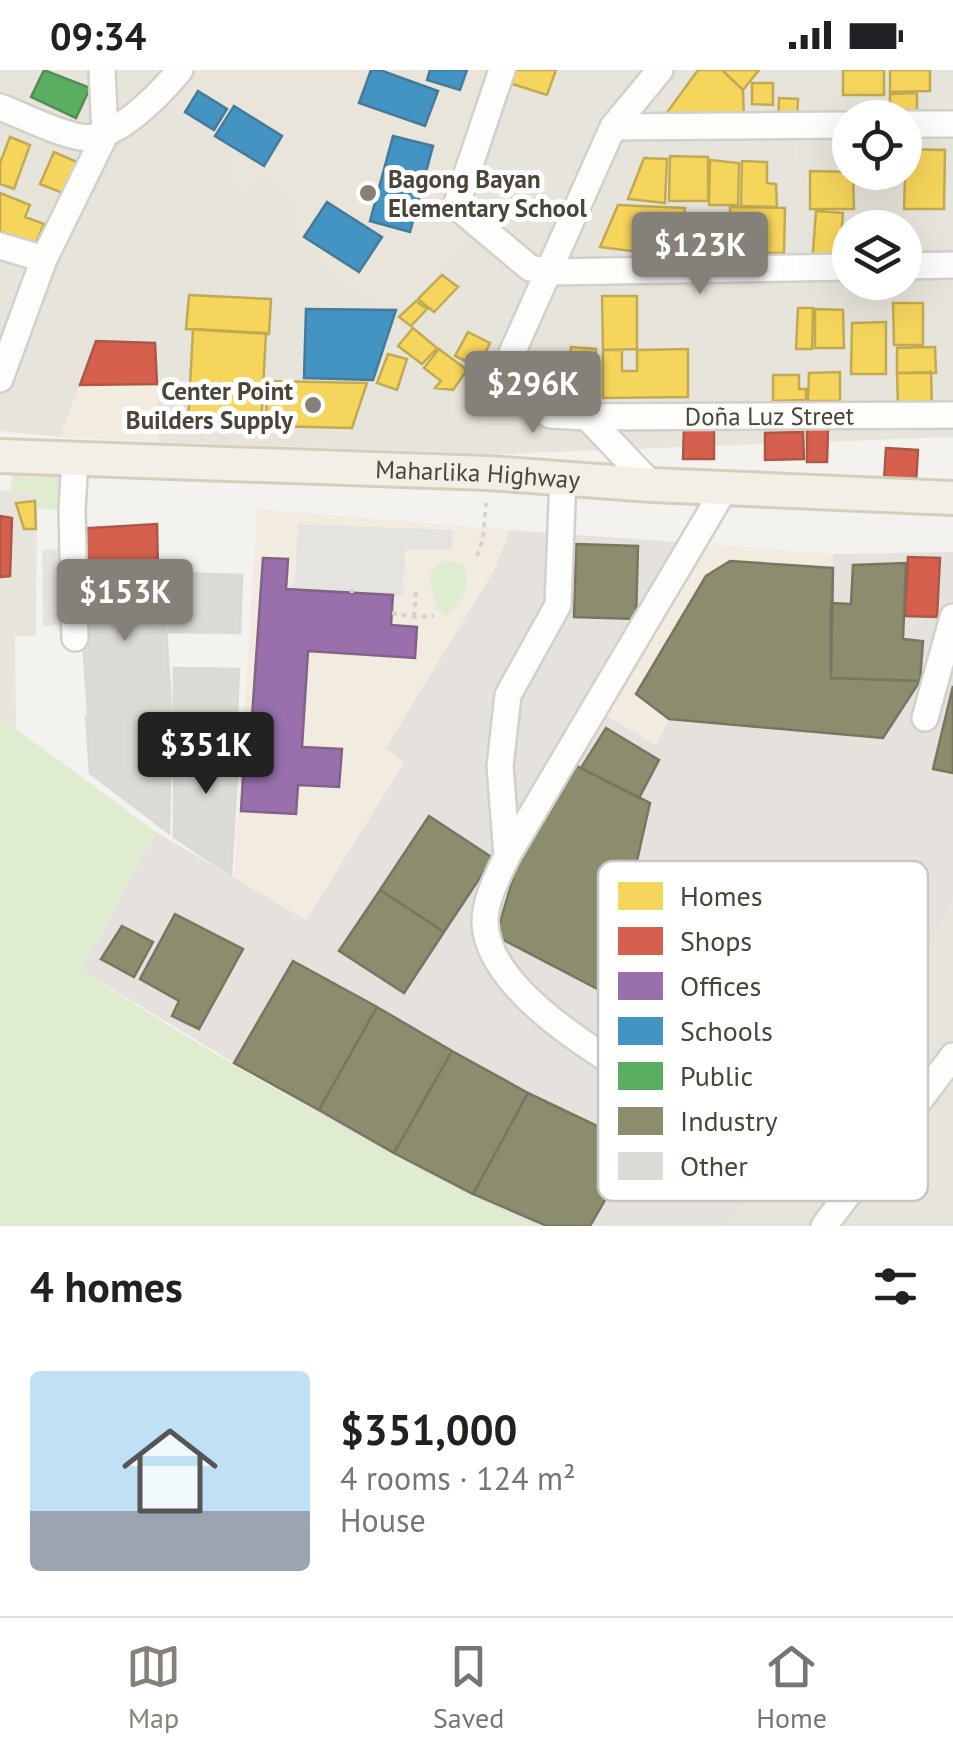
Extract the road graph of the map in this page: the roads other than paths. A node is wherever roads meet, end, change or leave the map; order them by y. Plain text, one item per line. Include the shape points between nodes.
1 (102, 70) edge
2 (180, 70) edge
3 (502, 70) edge
4 (660, 70) edge
5 (0, 107) edge
6 (922, 124) edge
7 (953, 124) edge
8 (832, 125) edge
9 (613, 127) junction
10 (105, 135) junction
11 (0, 246) edge
12 (44, 259) junction
13 (953, 265) edge
14 (922, 266) edge
15 (832, 267) edge
16 (550, 272) junction
17 (0, 378) edge
18 (953, 415) edge
19 (588, 417) junction
20 (0, 456) edge
21 (75, 459) junction
22 (563, 478) junction
23 (652, 485) junction
24 (724, 488) junction
25 (953, 498) edge
26 (953, 617) edge
27 (75, 638) dead end
28 (925, 718) dead end
29 (507, 856) junction
30 (598, 1053) edge
31 (953, 1056) edge
32 (928, 1089) edge
33 (843, 1201) edge
34 (824, 1226) edge

1 - 10 street
2 - 10 street via 156,98
3 - 16 street via 456,206 530,268
4 - 9 street
5 - 10 street via 82,138
6 - 7 street
8 - 9 street
9 - 16 street
10 - 12 street
11 - 12 street
12 - 17 street
13 - 14 street
15 - 16 street
16 - 19 street, Doña Luz Street via 512,352 508,383 550,415
18 - 19 street, Doña Luz Street
19 - 23 street
20 - 21 main road, Maharlika Highway
21 - 22 main road, Maharlika Highway
21 - 27 street
22 - 23 main road, Maharlika Highway
22 - 29 street via 558,605 508,695 500,766
23 - 24 main road, Maharlika Highway
24 - 25 main road, Maharlika Highway
24 - 29 street
26 - 28 street
29 - 30 street via 485,923 492,949 518,991
31 - 32 street
33 - 34 street

